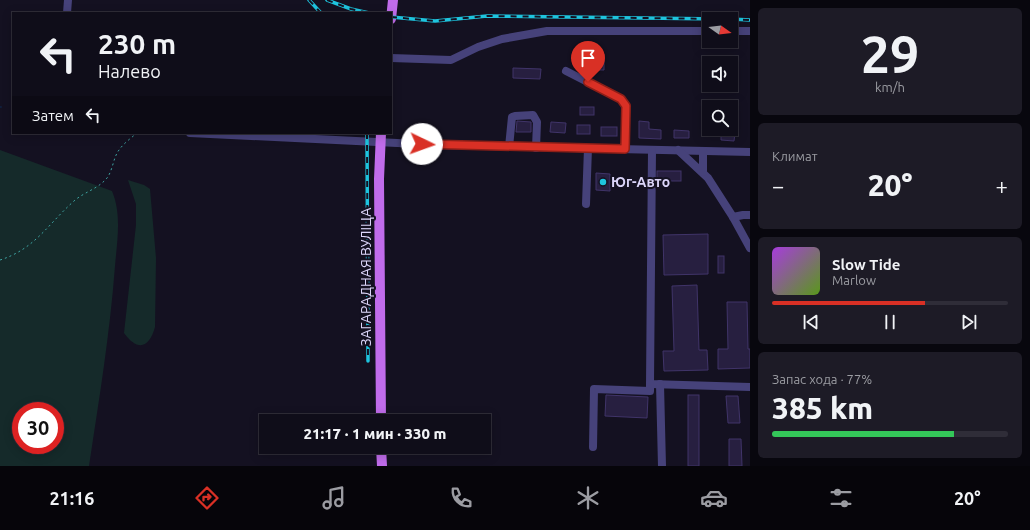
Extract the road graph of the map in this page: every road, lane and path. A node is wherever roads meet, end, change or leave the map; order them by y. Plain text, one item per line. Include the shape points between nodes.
1 (68, 0) edge
2 (392, 0) edge
3 (68, 12) edge
4 (391, 12) edge
5 (702, 31) edge
6 (738, 31) edge
7 (750, 31) edge
8 (392, 58) edge
9 (566, 71) dead end
10 (135, 134) edge
11 (228, 134) edge
12 (381, 138) edge
13 (509, 147) junction
14 (536, 148) junction
15 (588, 148) junction
16 (625, 149) junction
17 (652, 150) junction
18 (678, 150) junction
19 (703, 151) junction
20 (750, 152) edge
21 (703, 172) junction
22 (586, 204) dead end
23 (750, 215) edge
24 (734, 217) junction
25 (750, 248) edge
26 (0, 260) edge
27 (650, 384) junction
28 (660, 384) junction
29 (750, 387) edge
30 (381, 414) edge
31 (593, 447) dead end
32 (381, 454) edge
33 (382, 466) edge
34 (662, 466) edge

1 - 3 street
2 - 4 main road
5 - 8 street via 547,31 502,39 451,60
6 - 7 street
9 - 16 street via 624,102
10 - 26 path via 118,151 106,179 75,200 35,242
11 - 12 street
12 - 13 street
12 - 30 main road, ЗАГАРАДНАЯ ВУЛІЦА
13 - 14 street
13 - 14 street via 512,117 533,115 537,122
14 - 15 street
15 - 16 street
15 - 22 street
16 - 17 street
17 - 18 street
17 - 27 street
18 - 19 street
18 - 21 street
19 - 20 street
19 - 21 street
21 - 24 street
23 - 24 street
24 - 25 street
27 - 28 street
27 - 31 street via 650,391 594,389
28 - 29 street
28 - 34 street
32 - 33 main road

